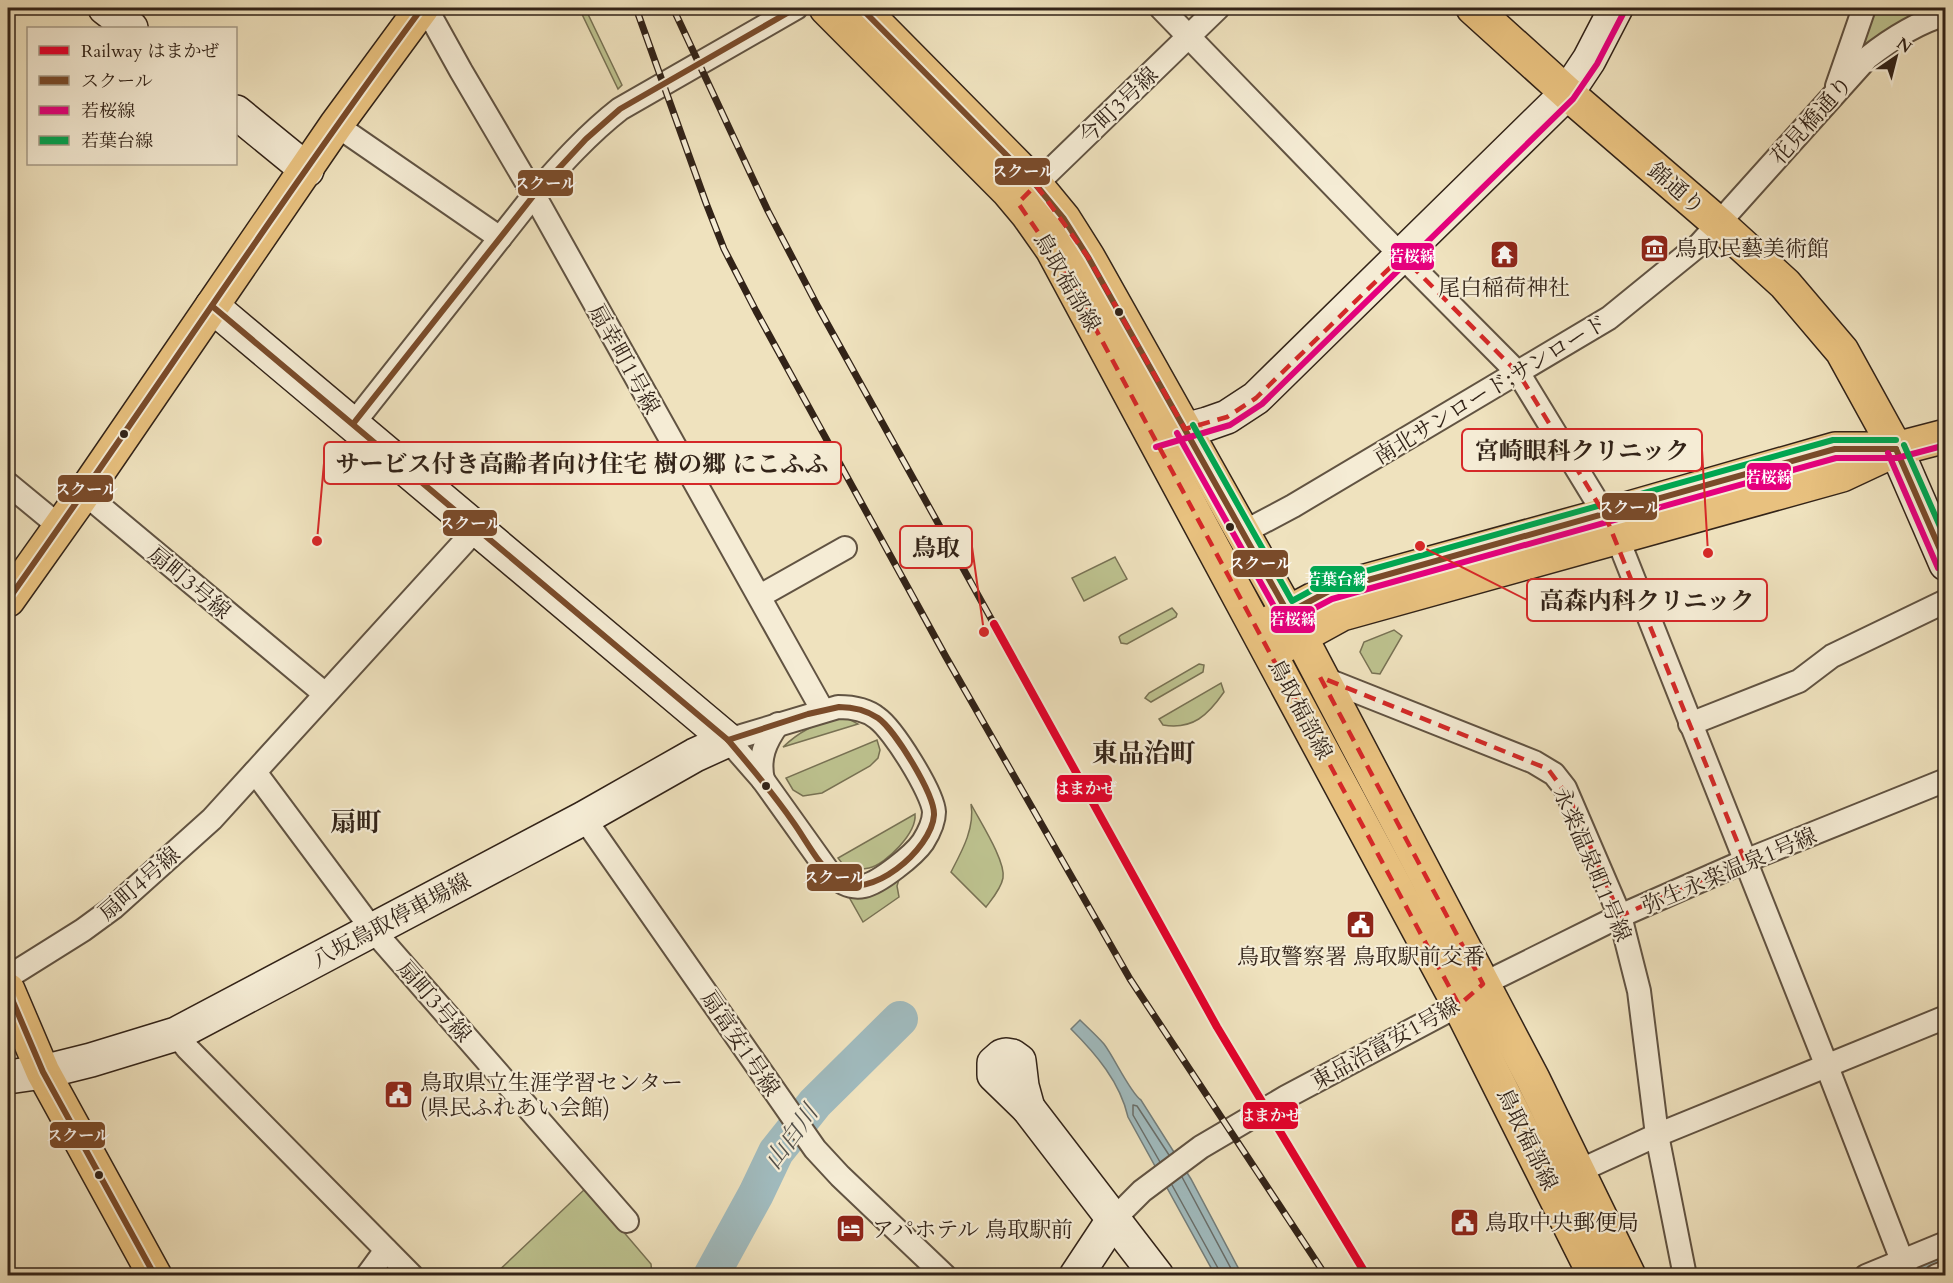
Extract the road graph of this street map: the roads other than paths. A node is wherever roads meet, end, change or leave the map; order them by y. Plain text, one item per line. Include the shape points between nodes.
1 (105, 8) edge
2 (422, 8) edge
3 (426, 8) edge
4 (796, 8) edge
5 (826, 8) edge
6 (861, 8) edge
7 (1161, 8) edge
8 (1218, 8) edge
9 (1473, 8) edge
10 (1616, 8) edge
11 (1864, 8) edge
12 (1946, 15) edge
13 (130, 27) edge
14 (1189, 37) junction
15 (1567, 93) junction
16 (1834, 93) junction
17 (237, 113) edge
18 (336, 125) junction
19 (307, 170) junction
20 (1027, 194) junction
21 (534, 195) junction
22 (1719, 224) junction
23 (500, 238) junction
24 (1402, 256) junction
25 (212, 306) junction
26 (1519, 374) junction
27 (353, 424) junction
28 (1185, 429) junction
29 (1946, 436) edge
30 (1154, 438) junction
31 (1896, 449) junction
32 (8, 484) edge
33 (84, 493) junction
34 (59, 526) junction
35 (1611, 526) junction
36 (477, 528) junction
37 (1244, 532) junction
38 (845, 548) dead end
39 (1946, 564) edge
40 (760, 596) junction
41 (8, 600) edge
42 (1946, 601) edge
43 (1294, 625) junction
44 (1264, 642) junction
45 (1320, 676) junction
46 (325, 694) junction
47 (823, 711) junction
48 (1690, 723) junction
49 (778, 724) junction
50 (728, 740) junction
51 (695, 755) junction
52 (255, 772) junction
53 (763, 780) junction
54 (1946, 780) edge
55 (584, 818) junction
56 (1745, 861) junction
57 (1620, 916) junction
58 (372, 929) junction
59 (8, 977) edge
60 (8, 990) edge
61 (1471, 994) junction
62 (1946, 1017) edge
63 (176, 1034) junction
64 (1826, 1064) junction
65 (43, 1071) junction
66 (8, 1077) edge
67 (1028, 1108) dead end
68 (1657, 1135) junction
69 (1579, 1171) junction
70 (1113, 1220) junction
71 (627, 1221) dead end
72 (1946, 1243) edge
73 (386, 1250) junction
74 (1905, 1268) edge
75 (1946, 1272) edge
76 (155, 1275) edge
77 (367, 1275) edge
78 (412, 1275) edge
79 (945, 1275) edge
80 (1076, 1275) edge
81 (1157, 1275) edge
82 (1595, 1275) edge
83 (1629, 1275) edge
84 (1685, 1275) edge
85 (1866, 1275) edge
86 (1936, 1275) edge

1 - 13 street
2 - 18 main road
3 - 21 street, 扇幸町1号線
4 - 21 street via 620,109 566,158
5 - 20 main road, 鳥取福部線
6 - 20 main road, 鳥取福部線
7 - 14 street
8 - 14 street, 今町3号線
9 - 15 main road, 錦通り
10 - 15 street
11 - 16 street
12 - 16 street, 花見橋通り via 1891,39
14 - 20 street, 今町3号線
14 - 24 street
15 - 22 main road, 錦通り
15 - 24 street
16 - 22 street, 花見橋通り
17 - 19 street
18 - 19 main road
18 - 23 street
19 - 25 main road
20 - 28 main road, 鳥取福部線 via 1064,219
20 - 30 main road, 鳥取福部線 via 1041,232
21 - 23 street
21 - 40 street, 扇幸町1号線
22 - 26 street, 南北サンロード;サンロード via 1610,318
22 - 31 main road, 錦通り via 1785,284 1842,351
23 - 27 street
24 - 26 street
24 - 28 street via 1256,398 1227,417
25 - 27 street
25 - 33 main road
26 - 35 street
26 - 37 street, 南北サンロード;サンロード
27 - 36 street
28 - 30 street
28 - 37 main road, 鳥取福部線
29 - 31 main road
30 - 44 main road, 鳥取福部線
31 - 35 main road via 1842,475
31 - 39 street
32 - 34 street
33 - 34 main road
33 - 46 street, 扇町3号線
34 - 41 main road
35 - 43 main road via 1329,591
35 - 48 street
36 - 46 street
36 - 50 street
37 - 43 main road, 鳥取福部線
38 - 40 street
40 - 47 street, 扇幸町1号線
42 - 48 street via 1832,656 1799,681
43 - 44 main road
43 - 45 main road, 鳥取福部線
44 - 61 main road, 鳥取福部線
45 - 57 street, 永楽温泉町1号線 via 1548,769 1560,780 1570,799
45 - 61 main road, 鳥取福部線
46 - 52 street, 扇町4号線
47 - 49 street
47 - 53 street via 851,707 864,710 887,726 931,802 934,813 922,844 876,881 864,886 846,885 828,871
48 - 56 street
49 - 50 street
49 - 53 street via 768,738 760,762
50 - 51 street, 八坂鳥取停車場線
50 - 53 street
51 - 53 street via 735,765
51 - 55 street, 八坂鳥取停車場線
52 - 58 street, 扇町3号線
52 - 59 street, 扇町4号線 via 212,819 113,908
54 - 56 street, 弥生永楽温泉1号線
55 - 58 street, 八坂鳥取停車場線
55 - 79 street, 扇富安1号線 via 815,1149
56 - 57 street, 弥生永楽温泉1号線
56 - 64 street
57 - 61 street, 弥生永楽温泉1号線
57 - 68 street, 永楽温泉町1号線 via 1639,991
58 - 63 street, 八坂鳥取停車場線
58 - 71 street, 扇町3号線
60 - 65 main road
61 - 69 main road, 鳥取福部線
61 - 70 street, 東品治富安1号線 via 1191,1153 1142,1191
61 - 82 main road, 鳥取福部線
62 - 64 street
63 - 65 street, 八坂鳥取停車場線
63 - 73 street
64 - 68 street
64 - 74 street
65 - 66 street, 八坂鳥取停車場線
65 - 76 main road
67 - 70 street
68 - 69 street
68 - 84 street, 永楽温泉町1号線
69 - 83 main road, 鳥取福部線
70 - 80 street
70 - 81 street
72 - 74 street
73 - 77 street
73 - 78 street
74 - 85 street
75 - 86 street

